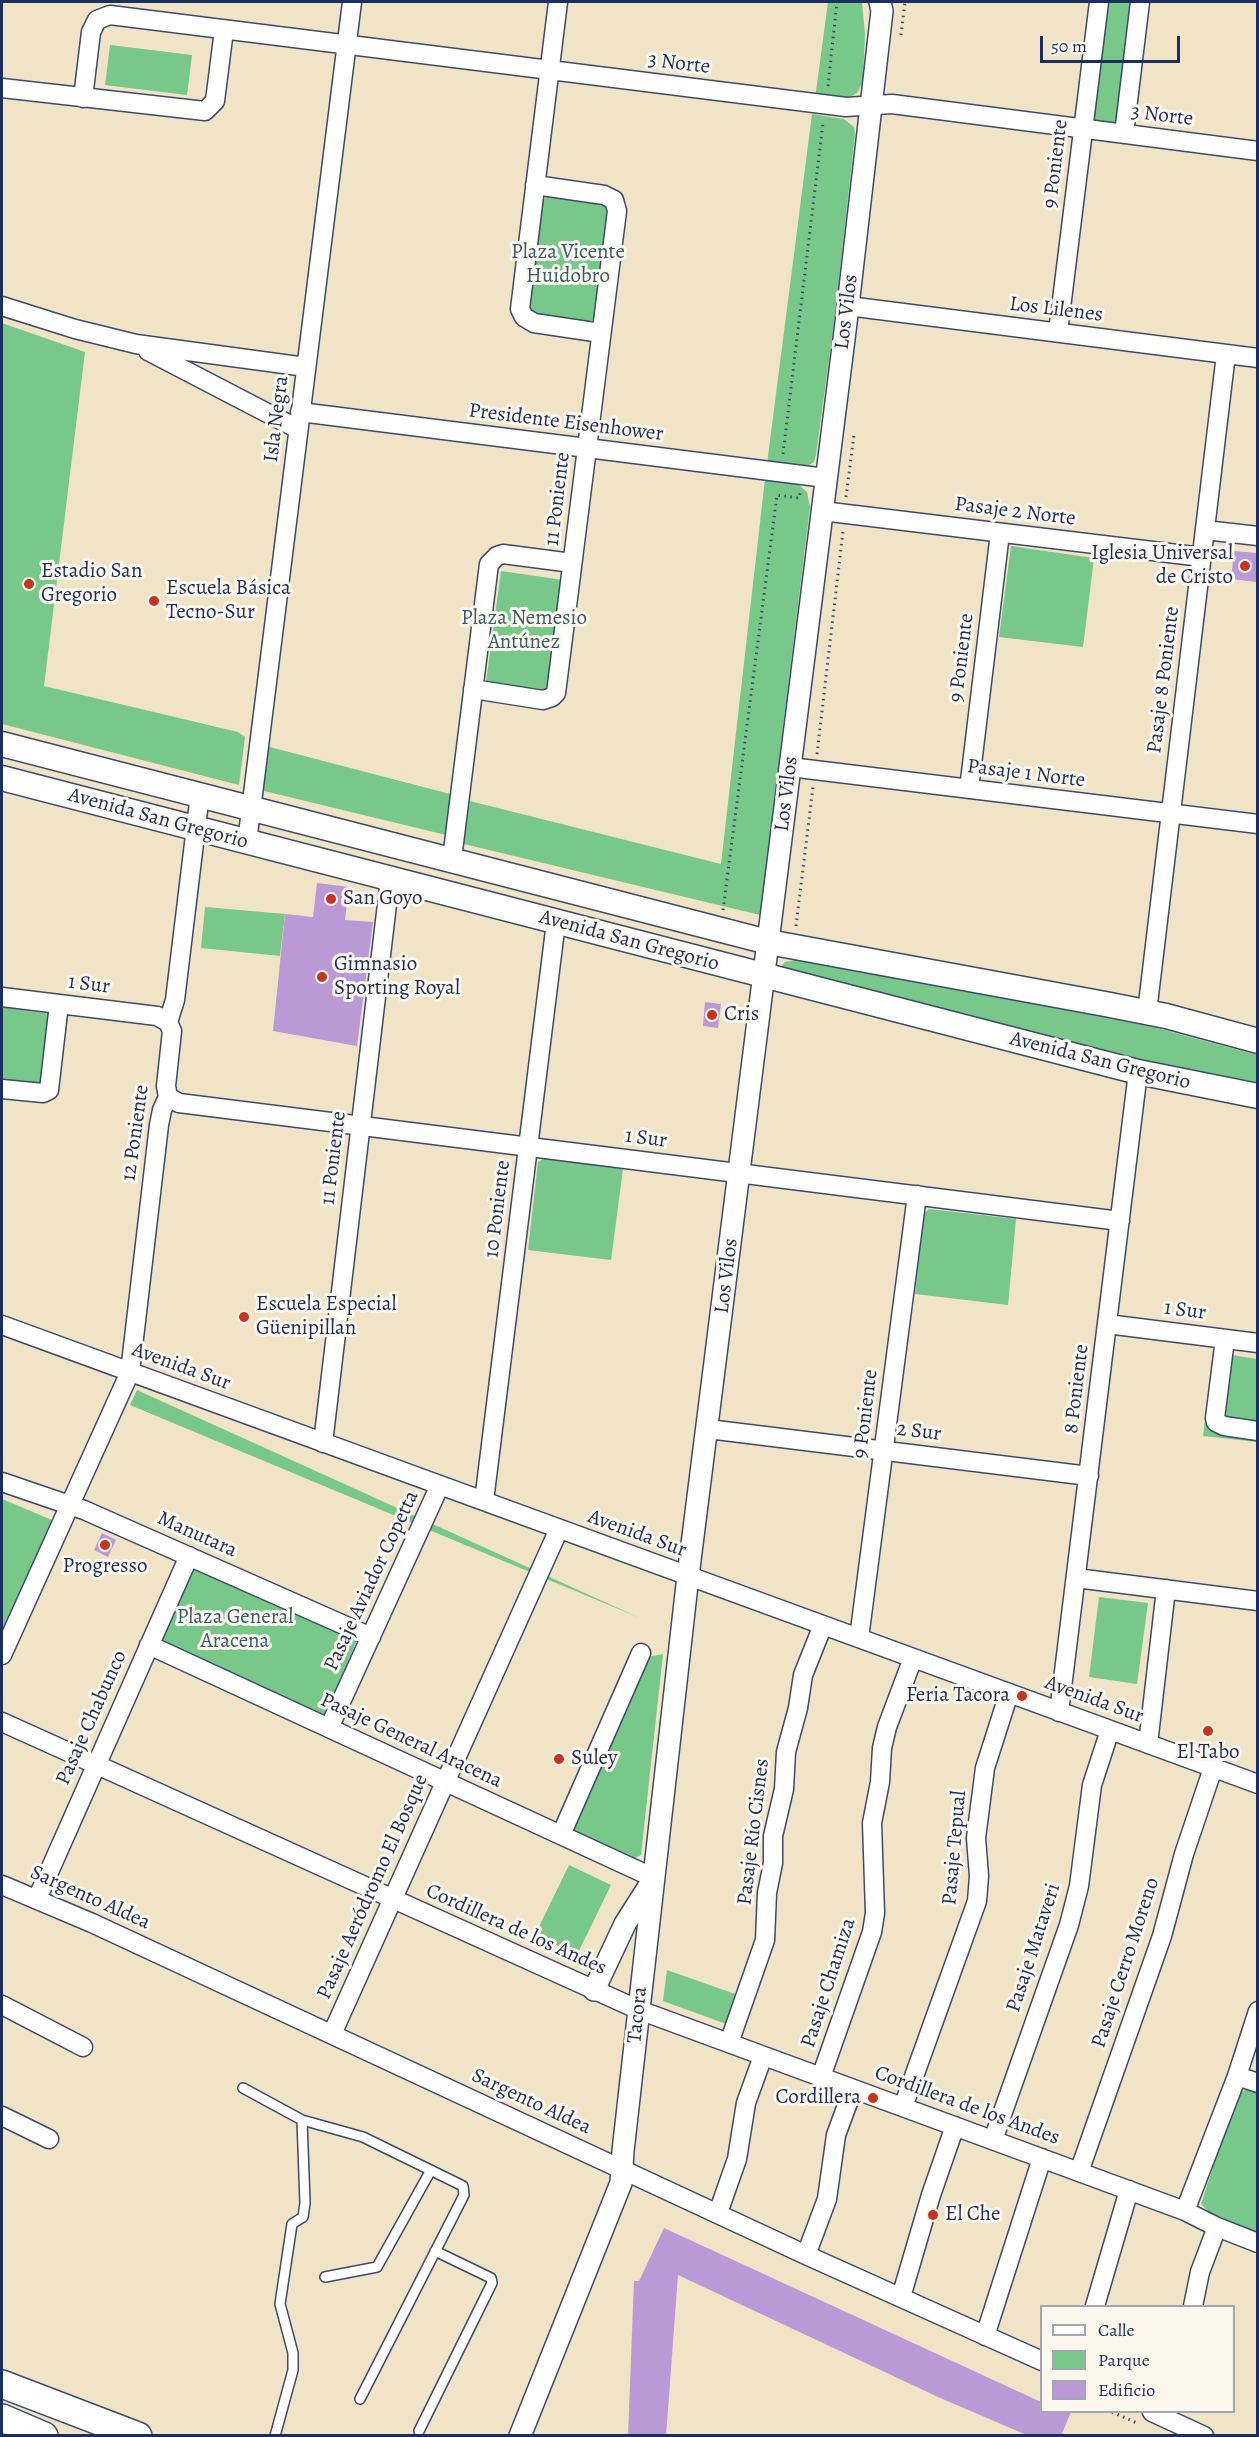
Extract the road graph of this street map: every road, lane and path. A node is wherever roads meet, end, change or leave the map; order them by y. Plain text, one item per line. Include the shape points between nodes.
1 (352, 2) edge
2 (558, 2) edge
3 (905, 2) edge
4 (1100, 2) edge
5 (1140, 2) edge
6 (882, 5) edge
7 (224, 30) junction
8 (346, 45) junction
9 (900, 45) dead end
10 (549, 71) junction
11 (2, 88) edge
12 (83, 98) junction
13 (871, 105) junction
14 (1084, 129) junction
15 (1124, 134) junction
16 (1257, 151) edge
17 (535, 185) junction
18 (2, 306) edge
19 (848, 306) junction
20 (1058, 332) junction
21 (601, 333) junction
22 (136, 344) junction
23 (1226, 354) junction
24 (1257, 358) edge
25 (306, 367) junction
26 (299, 420) junction
27 (854, 431) dead end
28 (586, 448) junction
29 (826, 478) junction
30 (822, 511) junction
31 (844, 514) junction
32 (1205, 530) junction
33 (1000, 533) junction
34 (1257, 536) edge
35 (1202, 557) junction
36 (572, 563) junction
37 (473, 689) junction
38 (2, 744) edge
39 (790, 767) junction
40 (815, 770) junction
41 (2, 778) edge
42 (969, 789) junction
43 (200, 794) junction
44 (251, 807) junction
45 (1171, 814) junction
46 (1257, 824) edge
47 (196, 830) junction
48 (247, 842) junction
49 (452, 860) junction
50 (390, 879) junction
51 (556, 922) junction
52 (768, 942) junction
53 (794, 946) junction
54 (764, 976) junction
55 (2, 997) edge
56 (59, 1004) junction
57 (1147, 1012) junction
58 (168, 1022) junction
59 (1257, 1041) edge
60 (1138, 1072) junction
61 (2, 1089) edge
62 (1257, 1096) edge
63 (168, 1097) junction
64 (361, 1125) junction
65 (528, 1146) junction
66 (740, 1173) junction
67 (917, 1195) junction
68 (1120, 1221) junction
69 (1107, 1324) junction
70 (2, 1325) edge
71 (1225, 1339) junction
72 (1257, 1342) edge
73 (130, 1372) junction
74 (708, 1429) junction
75 (1257, 1431) edge
76 (323, 1443) junction
77 (884, 1450) junction
78 (1089, 1476) junction
79 (2, 1482) edge
80 (440, 1485) junction
81 (484, 1502) junction
82 (69, 1505) junction
83 (560, 1529) junction
84 (189, 1556) junction
85 (688, 1576) junction
86 (1076, 1578) junction
87 (1166, 1589) junction
88 (1257, 1601) edge
89 (823, 1625) junction
90 (371, 1637) junction
91 (860, 1638) junction
92 (149, 1645) junction
93 (641, 1653) dead end
94 (2, 1655) edge
95 (913, 1658) junction
96 (1010, 1693) junction
97 (1059, 1712) junction
98 (2, 1722) edge
99 (329, 1728) junction
100 (1110, 1730) junction
101 (1148, 1744) junction
102 (96, 1765) junction
103 (1213, 1768) junction
104 (446, 1781) junction
105 (1257, 1784) edge
106 (561, 1835) junction
107 (654, 1878) junction
108 (2, 1884) edge
109 (37, 1899) junction
110 (393, 1899) junction
111 (594, 1990) junction
112 (2, 2005) edge
113 (639, 2010) junction
114 (1257, 2010) edge
115 (332, 2034) junction
116 (729, 2043) junction
117 (83, 2047) dead end
118 (763, 2056) junction
119 (1237, 2076) junction
120 (821, 2077) junction
121 (1257, 2083) edge
122 (243, 2088) dead end
123 (853, 2089) junction
124 (903, 2107) junction
125 (2, 2116) edge
126 (302, 2120) junction
127 (955, 2126) junction
128 (49, 2139) dead end
129 (993, 2140) junction
130 (1042, 2158) junction
131 (622, 2168) junction
132 (430, 2170) junction
133 (1079, 2172) junction
134 (1129, 2190) junction
135 (1185, 2211) junction
136 (718, 2213) junction
137 (1217, 2227) junction
138 (1257, 2243) edge
139 (435, 2251) junction
140 (806, 2255) junction
141 (326, 2277) dead end
142 (901, 2297) junction
143 (1096, 2305) edge
144 (1192, 2305) edge
145 (986, 2336) junction
146 (1040, 2361) edge
147 (2, 2384) edge
148 (360, 2399) dead end
149 (1161, 2413) edge
150 (2, 2418) edge
151 (419, 2431) dead end
152 (44, 2436) edge
153 (138, 2436) edge
154 (275, 2436) edge
155 (520, 2436) edge
156 (1204, 2436) edge

1 - 8 street, Isla Negra
2 - 10 street
3 - 9 path
4 - 14 street, 9 Poniente
5 - 15 street
6 - 13 street, Los Vilos
7 - 8 street, 3 Norte
7 - 12 street via 215,101 205,111
7 - 12 street, 3 Norte via 110,15 97,20 91,32
8 - 10 street, 3 Norte
8 - 25 street, Isla Negra
10 - 13 street, 3 Norte via 846,107
10 - 17 street
11 - 12 street
13 - 14 street, 3 Norte via 892,104
13 - 19 street, Los Vilos
14 - 15 street, 3 Norte
14 - 20 street, 9 Poniente
15 - 16 street, 3 Norte
17 - 21 street via 521,313 534,323
17 - 21 street, 11 Poniente via 604,195 617,206
18 - 22 street, Presidente Eisenhower
19 - 20 street, Los Lilenes
19 - 29 street, Los Vilos
20 - 23 street, Los Lilenes
21 - 28 street, 11 Poniente
22 - 25 street, Presidente Eisenhower
22 - 26 street, Presidente Eisenhower
23 - 24 street, Los Lilenes
23 - 32 street, Pasaje 8 Poniente
25 - 26 street, Isla Negra
26 - 28 street, Presidente Eisenhower
26 - 44 street, Isla Negra
27 - 31 path
28 - 29 street, Presidente Eisenhower
28 - 36 street, 11 Poniente
29 - 30 street, Los Vilos
30 - 31 street, Pasaje 2 Norte
30 - 39 street, Los Vilos
31 - 33 street, Pasaje 2 Norte
31 - 40 path
32 - 34 street
32 - 35 street, Pasaje 8 Poniente
33 - 35 street, Pasaje 2 Norte
33 - 42 street, 9 Poniente
35 - 45 street, Pasaje 8 Poniente
36 - 37 street, 11 Poniente via 503,554 492,559
36 - 37 street, 11 Poniente via 556,693 543,700
37 - 49 street, 11 Poniente
38 - 43 main road, Avenida San Gregorio
39 - 40 street, Pasaje 1 Norte
39 - 52 street, Los Vilos
40 - 42 street, Pasaje 1 Norte
40 - 53 path
41 - 47 main road, Avenida San Gregorio
42 - 45 street, Pasaje 1 Norte
43 - 44 main road, Avenida San Gregorio
43 - 47 street, 12 Poniente
44 - 48 street, Isla Negra
44 - 49 main road, Avenida San Gregorio
45 - 46 street, Pasaje 1 Norte
45 - 57 street, Pasaje 8 Poniente
47 - 48 main road, Avenida San Gregorio
47 - 58 street, 12 Poniente via 175,1000
48 - 50 main road, Avenida San Gregorio
49 - 52 main road, Avenida San Gregorio
50 - 51 main road, Avenida San Gregorio
50 - 64 street, 11 Poniente
51 - 54 main road, Avenida San Gregorio
51 - 65 street, 10 Poniente
52 - 53 main road, Avenida San Gregorio
52 - 54 street, Los Vilos
53 - 57 main road, Avenida San Gregorio
54 - 60 main road, Avenida San Gregorio
54 - 66 street, Los Vilos
55 - 56 street, 1 Sur
56 - 58 street, 1 Sur via 160,1017
56 - 61 street via 49,1090 43,1093
57 - 59 main road, Avenida San Gregorio
58 - 63 street, 12 Poniente via 172,1031
60 - 62 main road, Avenida San Gregorio
60 - 68 street, 8 Poniente
63 - 64 street, 1 Sur via 179,1102
63 - 73 street, 12 Poniente via 159,1125
64 - 65 street, 1 Sur
64 - 76 street, 11 Poniente
65 - 66 street, 1 Sur
65 - 81 street, 10 Poniente
66 - 67 street, 1 Sur
66 - 74 street, Los Vilos
67 - 68 street, 1 Sur
67 - 77 street, 9 Poniente
68 - 69 street, 8 Poniente
69 - 71 street, 1 Sur
69 - 78 street, 8 Poniente
70 - 73 street, Avenida Sur
71 - 72 street, 1 Sur
71 - 75 street via 1216,1422
73 - 76 street, Avenida Sur
73 - 82 street, 12 Poniente
74 - 77 street, 2 Sur
74 - 85 street, Los Vilos
76 - 80 street, Avenida Sur
77 - 78 street, 2 Sur
77 - 91 street, 9 Poniente
78 - 86 street, 8 Poniente
79 - 82 street, Manutara
80 - 81 street, Avenida Sur
80 - 90 street, Pasaje Aviador Copetta
81 - 83 street, Avenida Sur
82 - 84 street, Manutara
82 - 94 street, 12 Poniente
83 - 85 street, Avenida Sur
83 - 104 street, Pasaje Aeródromo El Bosque
84 - 90 street, Manutara
84 - 92 street, Pasaje Chabunco
85 - 89 street, Avenida Sur
85 - 107 street, Tacora
86 - 87 street
86 - 97 street, 8 Poniente
87 - 88 street
87 - 101 street
89 - 91 street, Avenida Sur
89 - 116 street, Pasaje Río Cisnes via 803,1675 786,1752 784,1789 773,1836 765,1940
90 - 99 street, Pasaje Aviador Copetta
91 - 95 street, Avenida Sur
92 - 99 street, Pasaje General Aracena
92 - 102 street, Pasaje Chabunco
93 - 106 street
95 - 96 street, Avenida Sur
95 - 120 street, Pasaje Chamiza via 882,1748 872,1823 872,1932
96 - 97 street, Avenida Sur
96 - 124 street, Pasaje Tepual via 985,1768 976,1838 977,1901
97 - 100 street, Avenida Sur
98 - 102 street, Cordillera de los Andes
99 - 104 street, Pasaje General Aracena
100 - 101 street, Avenida Sur
100 - 129 street, Pasaje Mataveri via 1092,1785 1079,1886 1069,1925
101 - 103 street, Avenida Sur
102 - 109 street, Pasaje Chabunco
102 - 110 street, Cordillera de los Andes
103 - 105 street, Avenida Sur
103 - 133 street, Pasaje Cerro Moreno via 1161,1936
104 - 106 street, Pasaje General Aracena
104 - 110 street, Pasaje Aeródromo El Bosque
106 - 107 street, Pasaje General Aracena
107 - 111 street via 625,1924
107 - 113 street, Tacora
108 - 109 street, Sargento Aldea
109 - 115 street, Sargento Aldea
110 - 111 street, Cordillera de los Andes
110 - 115 street, Pasaje Aeródromo El Bosque
111 - 113 street, Cordillera de los Andes
112 - 117 street
113 - 116 street, Cordillera de los Andes
113 - 131 street, Tacora
114 - 119 street
115 - 131 street, Sargento Aldea
116 - 118 street, Cordillera de los Andes
118 - 120 street, Cordillera de los Andes
118 - 136 street via 746,2103 737,2159
119 - 121 street
119 - 135 street
120 - 123 street, Cordillera de los Andes
122 - 126 lane
123 - 124 street, Cordillera de los Andes
123 - 140 street via 836,2135 827,2199
124 - 127 street, Cordillera de los Andes
125 - 128 street
126 - 132 lane via 363,2137
126 - 154 lane via 305,2203 303,2217 292,2224 280,2304 293,2354 293,2370
127 - 129 street, Cordillera de los Andes
127 - 142 street
129 - 130 street, Cordillera de los Andes
130 - 133 street, Cordillera de los Andes
130 - 145 street
131 - 136 street, Sargento Aldea
131 - 155 street, Tacora via 616,2199
132 - 139 lane via 463,2186 464,2195
132 - 141 lane via 377,2267
133 - 134 street, Cordillera de los Andes
134 - 135 street, Cordillera de los Andes
134 - 143 street
135 - 137 street, Cordillera de los Andes
136 - 140 street, Sargento Aldea
137 - 138 street, Cordillera de los Andes
137 - 144 street
139 - 148 lane
139 - 151 lane via 491,2278 492,2283
140 - 142 street, Sargento Aldea
142 - 145 street, Sargento Aldea
145 - 146 street, Sargento Aldea
147 - 153 main road
149 - 156 street
150 - 152 main road

